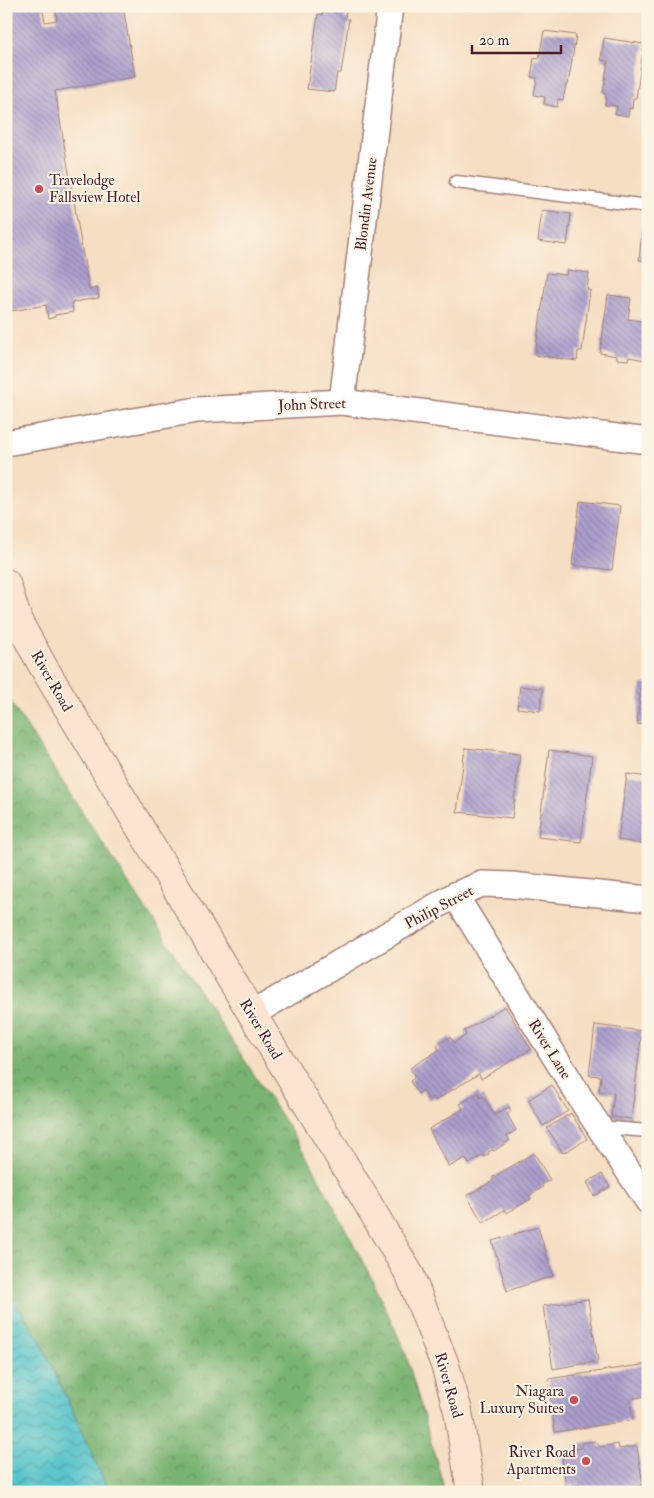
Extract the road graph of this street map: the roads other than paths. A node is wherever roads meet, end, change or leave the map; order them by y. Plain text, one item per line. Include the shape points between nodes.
1 (390, 6) edge
2 (456, 182) dead end
3 (648, 206) edge
4 (342, 402) junction
5 (648, 441) edge
6 (6, 443) edge
7 (6, 583) edge
8 (455, 895) junction
9 (648, 900) edge
10 (252, 1014) junction
11 (599, 1127) junction
12 (648, 1131) edge
13 (648, 1201) edge
14 (471, 1492) edge

1 - 4 street, Blondin Avenue
2 - 3 lane
4 - 5 street, John Street
4 - 6 street, John Street via 197,410
7 - 10 main road, River Road via 18,621 44,668
8 - 9 street, Philip Street via 482,884
8 - 10 street, Philip Street
8 - 11 street, River Lane
10 - 14 main road, River Road via 410,1274 445,1365 458,1411
11 - 12 lane
11 - 13 street, River Lane

